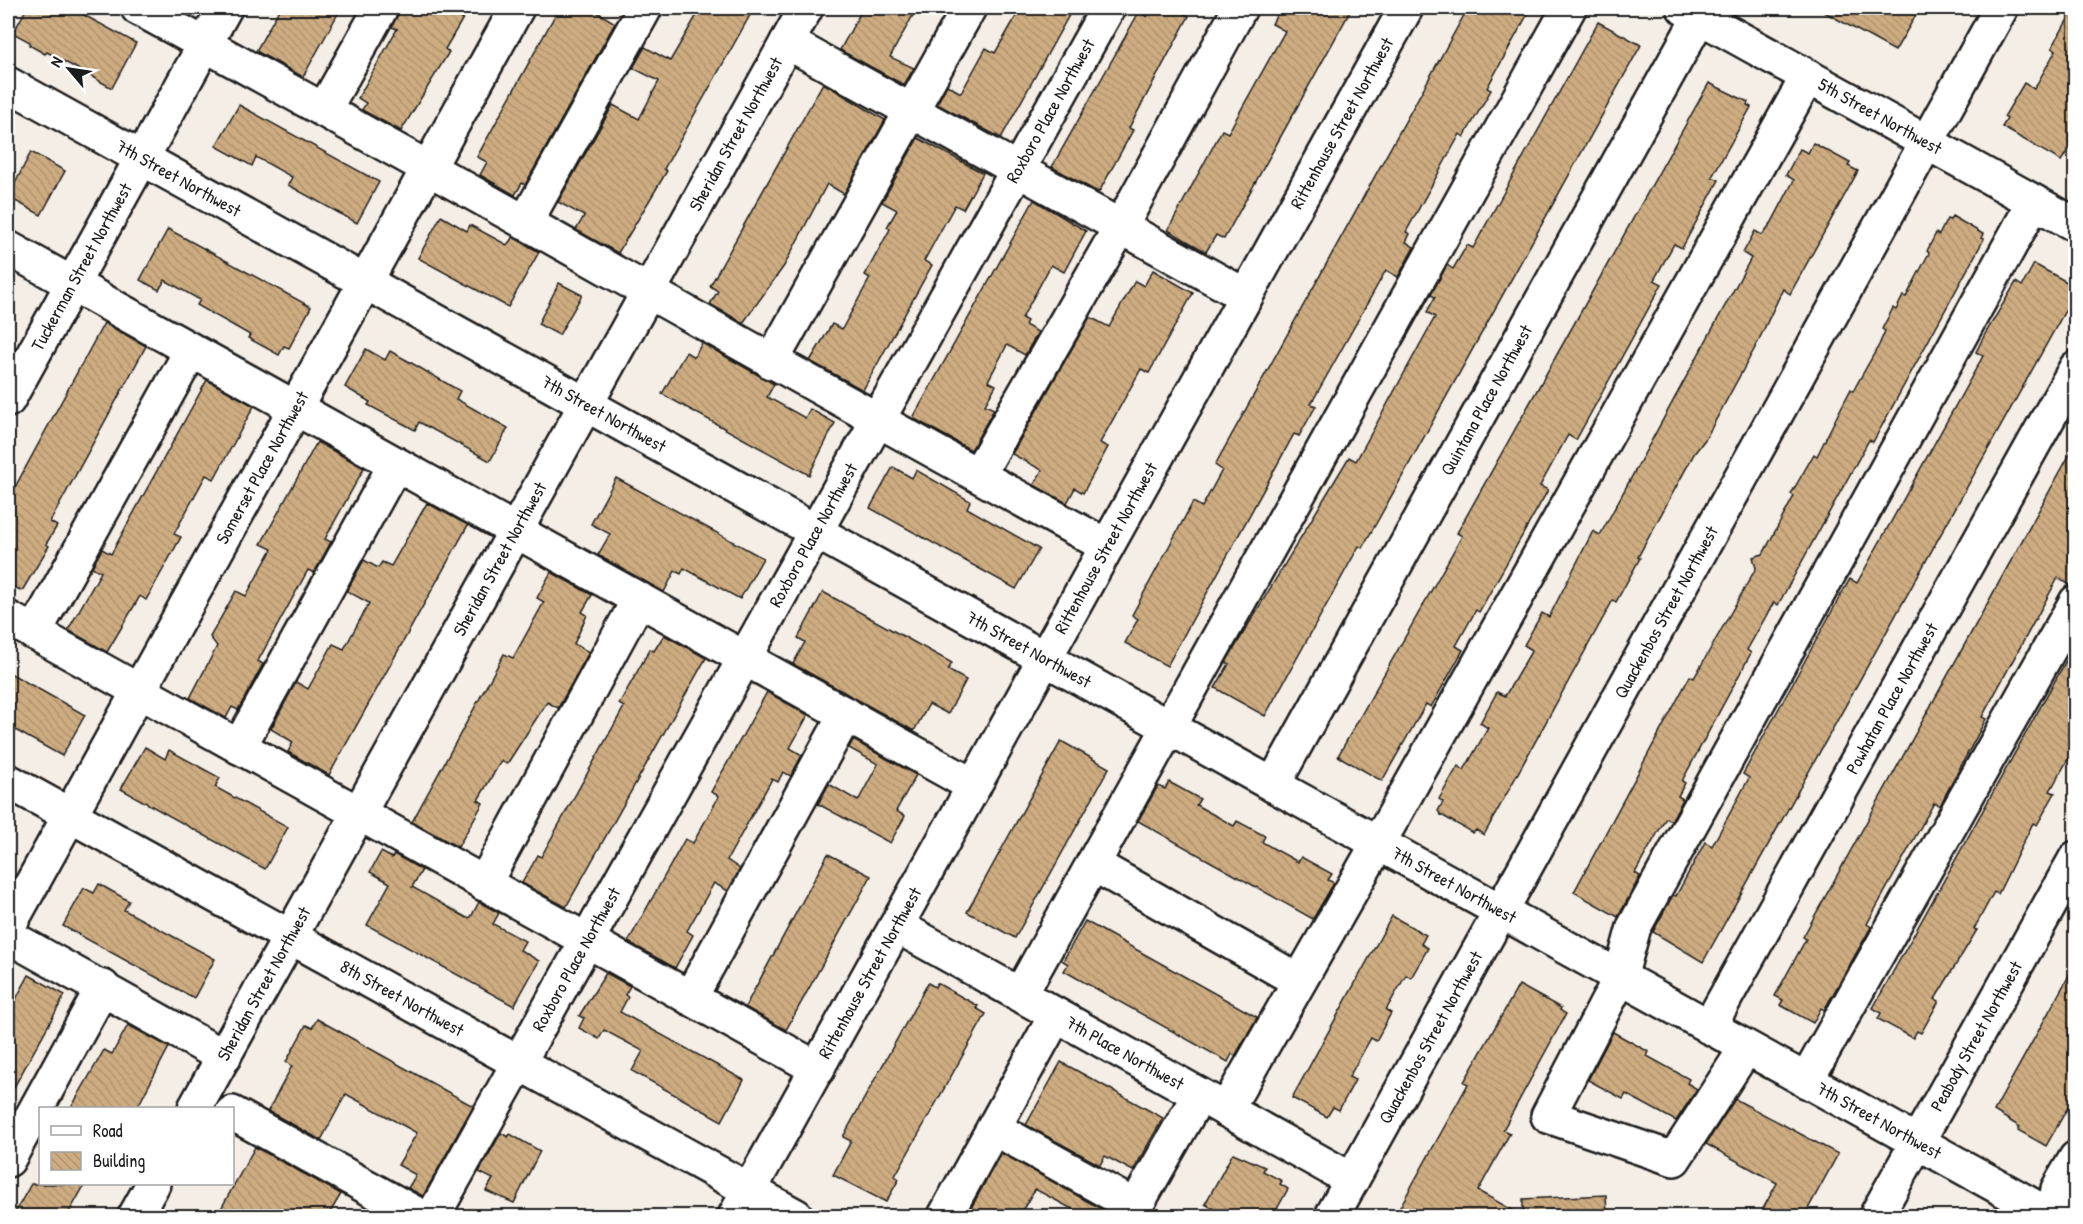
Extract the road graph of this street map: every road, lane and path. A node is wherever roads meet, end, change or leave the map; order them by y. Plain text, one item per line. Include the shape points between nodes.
1 (138, 8) edge
2 (225, 8) edge
3 (381, 8) edge
4 (516, 8) edge
5 (645, 8) edge
6 (806, 8) edge
7 (969, 8) edge
8 (1108, 8) edge
9 (1240, 8) edge
10 (1406, 8) edge
11 (1569, 8) edge
12 (2001, 8) edge
13 (1692, 12) edge
14 (787, 42) junction
15 (205, 44) junction
16 (1808, 76) junction
17 (8, 84) edge
18 (911, 109) junction
19 (324, 110) junction
20 (1927, 142) junction
21 (142, 158) junction
22 (428, 167) junction
23 (1018, 168) junction
24 (2034, 202) junction
25 (525, 223) junction
26 (2076, 225) edge
27 (1121, 226) junction
28 (8, 248) edge
29 (365, 282) junction
30 (72, 284) junction
31 (647, 293) junction
32 (1246, 296) junction
33 (191, 351) junction
34 (771, 362) junction
35 (2076, 368) edge
36 (8, 400) edge
37 (585, 405) junction
38 (295, 409) junction
39 (878, 421) junction
40 (395, 465) junction
41 (978, 475) junction
42 (515, 531) junction
43 (816, 533) junction
44 (1107, 546) junction
45 (639, 599) junction
46 (2076, 602) edge
47 (21, 626) edge
48 (745, 658) junction
49 (1044, 659) junction
50 (139, 691) junction
51 (846, 714) junction
52 (1169, 729) junction
53 (239, 747) junction
54 (8, 780) edge
55 (1273, 785) junction
56 (974, 786) junction
57 (359, 813) junction
58 (70, 815) junction
59 (1378, 844) junction
60 (2076, 858) edge
61 (1093, 864) junction
62 (484, 884) junction
63 (1500, 912) junction
64 (897, 926) junction
65 (8, 927) edge
66 (8, 936) edge
67 (291, 936) junction
68 (588, 941) junction
69 (1620, 978) junction
70 (1299, 981) junction
71 (103, 987) junction
72 (1020, 994) junction
73 (690, 998) junction
74 (1056, 1015) junction
75 (1709, 1027) junction
76 (1746, 1048) junction
77 (224, 1057) junction
78 (520, 1063) junction
79 (818, 1069) junction
80 (1806, 1081) junction
81 (1212, 1102) junction
82 (207, 1104) edge
83 (234, 1114) edge
84 (994, 1128) junction
85 (1917, 1143) junction
86 (2076, 1158) edge
87 (8, 1160) edge
88 (1352, 1180) junction
89 (152, 1185) edge
90 (743, 1204) edge
91 (1133, 1212) edge
92 (135, 1216) edge
93 (420, 1216) edge
94 (433, 1216) edge
95 (796, 1216) edge
96 (945, 1216) edge
97 (1332, 1216) edge
98 (1876, 1216) edge
99 (2052, 1216) edge

1 - 15 street
2 - 15 street, Tuckerman Street Northwest
3 - 19 street
4 - 22 street, Somerset Place Northwest
5 - 25 street
6 - 14 street, Sheridan Street Northwest
7 - 18 street
8 - 23 street, Roxboro Place Northwest
9 - 27 street
10 - 32 street, Rittenhouse Street Northwest
11 - 52 street
12 - 20 street, Quackenbos Street Northwest
13 - 16 street, 5th Street Northwest
13 - 55 street, Quintana Place Northwest
14 - 18 street
14 - 31 street, Sheridan Street Northwest
15 - 19 street
15 - 21 street, Tuckerman Street Northwest
16 - 20 street, 5th Street Northwest
16 - 59 street
17 - 21 street, 7th Street Northwest
18 - 23 street
18 - 34 street
19 - 22 street
20 - 24 street, 5th Street Northwest
20 - 63 street, Quackenbos Street Northwest
21 - 29 street, 7th Street Northwest
21 - 30 street, Tuckerman Street Northwest
22 - 25 street
22 - 29 street, Somerset Place Northwest
23 - 27 street
23 - 39 street, Roxboro Place Northwest
24 - 26 street, 5th Street Northwest
24 - 69 street via 1634,927
25 - 31 street
27 - 32 street
27 - 41 street
28 - 30 street
29 - 37 street, 7th Street Northwest
29 - 38 street, Somerset Place Northwest
30 - 33 street
30 - 36 street, Tuckerman Street Northwest
31 - 34 street
31 - 37 street, Sheridan Street Northwest
32 - 44 street, Rittenhouse Street Northwest
33 - 38 street
33 - 47 street
34 - 39 street
35 - 75 street, Powhatan Place Northwest
37 - 42 street, Sheridan Street Northwest
37 - 43 street, 7th Street Northwest
38 - 40 street
38 - 50 street, Somerset Place Northwest
39 - 41 street
39 - 43 street, Roxboro Place Northwest
40 - 42 street
40 - 53 street
41 - 44 street
42 - 45 street
42 - 57 street, Sheridan Street Northwest
43 - 48 street, Roxboro Place Northwest
43 - 49 street, 7th Street Northwest
44 - 49 street, Rittenhouse Street Northwest
45 - 48 street
45 - 62 street
46 - 80 street
47 - 50 street
48 - 51 street
48 - 68 street, Roxboro Place Northwest
49 - 52 street, 7th Street Northwest
49 - 56 street, Rittenhouse Street Northwest
50 - 53 street
50 - 58 street, Somerset Place Northwest
51 - 56 street
51 - 73 street
52 - 55 street, 7th Street Northwest
52 - 61 street
53 - 57 street
54 - 58 street, 8th Street Northwest
55 - 59 street, 7th Street Northwest
56 - 64 street, Rittenhouse Street Northwest
57 - 62 street
57 - 67 street, Sheridan Street Northwest
58 - 65 street, Somerset Place Northwest
58 - 67 street, 8th Street Northwest
59 - 63 street, 7th Street Northwest
59 - 70 street
60 - 85 street, Peabody Street Northwest
61 - 70 street
61 - 72 street
62 - 68 street
63 - 69 street, 7th Street Northwest
63 - 88 street, Quackenbos Street Northwest
64 - 72 street, 7th Place Northwest
64 - 79 street, Rittenhouse Street Northwest
66 - 71 street
67 - 77 street, Sheridan Street Northwest
67 - 78 street, 8th Street Northwest
68 - 73 street
68 - 78 street, Roxboro Place Northwest
69 - 75 street, 7th Street Northwest
69 - 76 street via 1548,1116 1674,1159
70 - 81 street
71 - 77 street
71 - 87 street
72 - 74 street, 7th Place Northwest
73 - 79 street
74 - 81 street, 7th Place Northwest
74 - 84 street
75 - 76 street, 7th Street Northwest
76 - 80 street, 7th Street Northwest
77 - 82 street, Sheridan Street Northwest
78 - 90 street, 8th Street Northwest
78 - 94 street, Roxboro Place Northwest
79 - 90 street, Rittenhouse Street Northwest
80 - 85 street, 7th Street Northwest
81 - 88 street, 7th Place Northwest
81 - 91 street
83 - 93 street
84 - 91 street
84 - 96 street
85 - 98 street, Peabody Street Northwest
85 - 99 street, 7th Street Northwest
86 - 99 street via 2058,1189
88 - 97 street, Quackenbos Street Northwest
89 - 92 street
90 - 95 street, 8th Street Northwest

